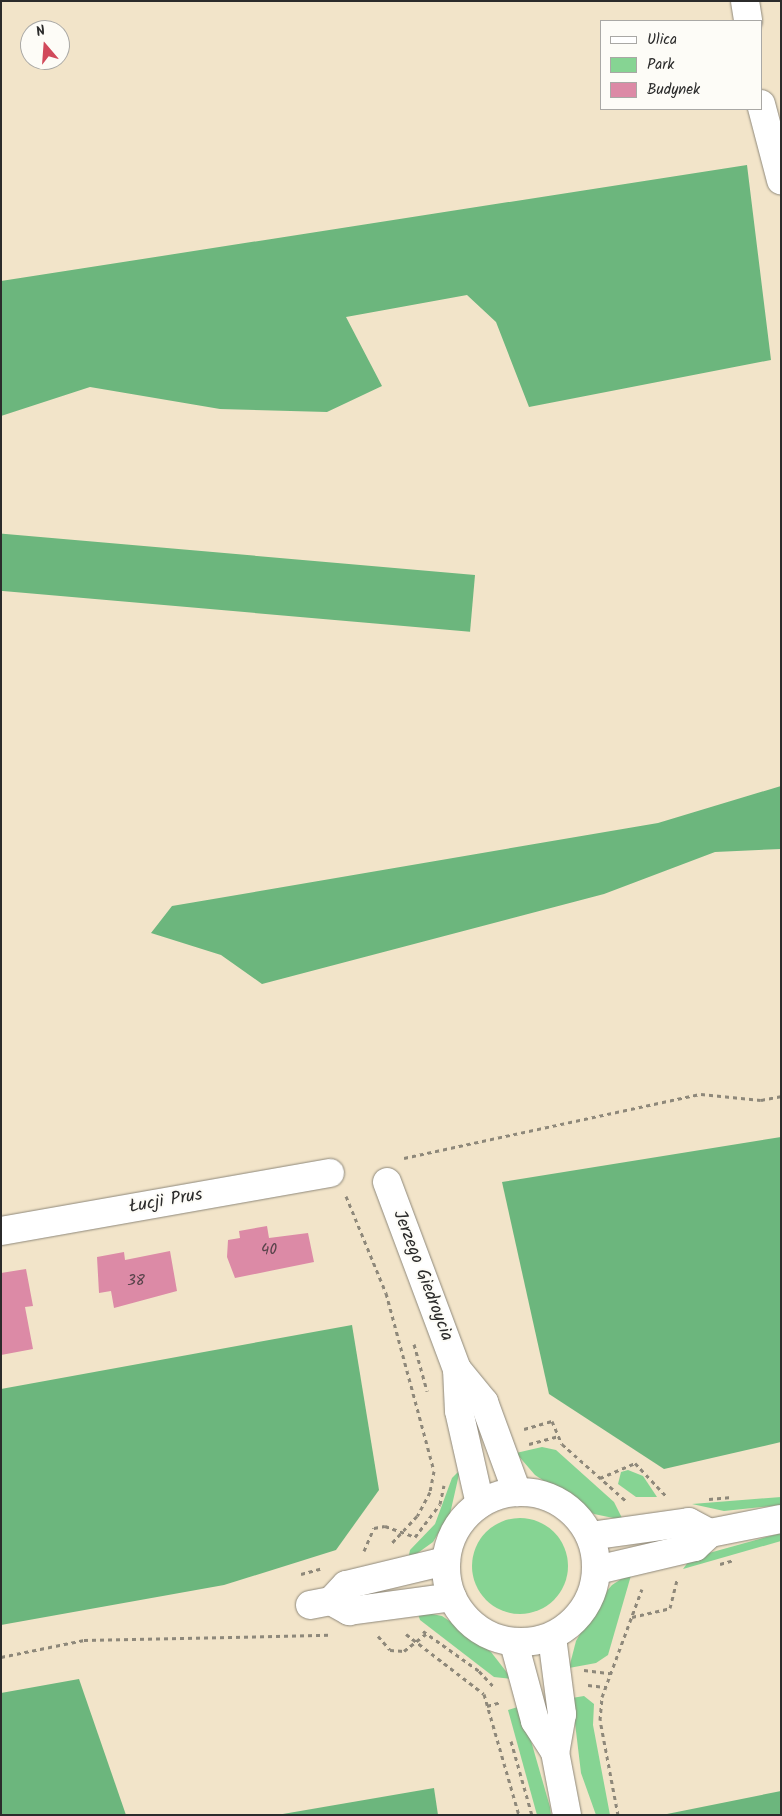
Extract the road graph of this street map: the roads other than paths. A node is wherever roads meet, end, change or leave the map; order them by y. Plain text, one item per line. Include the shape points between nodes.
1 (745, 1) edge
2 (748, 20) edge
3 (762, 108) edge
4 (780, 171) edge
5 (392, 1171) road end
6 (337, 1182) road end
7 (1, 1231) edge
8 (457, 1369) junction
9 (517, 1492) junction
10 (480, 1504) junction
11 (781, 1519) edge
12 (699, 1527) junction
13 (590, 1536) junction
14 (446, 1561) junction
15 (597, 1570) junction
16 (452, 1597) junction
17 (552, 1637) junction
18 (514, 1643) junction
19 (555, 1752) junction
20 (567, 1815) edge

1 - 2 street
3 - 4 street
5 - 8 street, Jerzego Giedroycia
6 - 7 street, Łucji Prus
8 - 9 street, Jerzego Giedroycia via 484,1402
8 - 10 street, Jerzego Giedroycia via 459,1411
9 - 10 street
9 - 13 street via 561,1503
10 - 14 street via 463,1519
11 - 12 street
12 - 13 street
12 - 15 street via 694,1547
13 - 15 street
14 - 16 street
14 - 16 street via 346,1585 320,1603 349,1610
15 - 17 street via 584,1610
16 - 18 street via 477,1629
17 - 18 street
17 - 19 street via 562,1714
18 - 19 street via 535,1721
19 - 20 street

